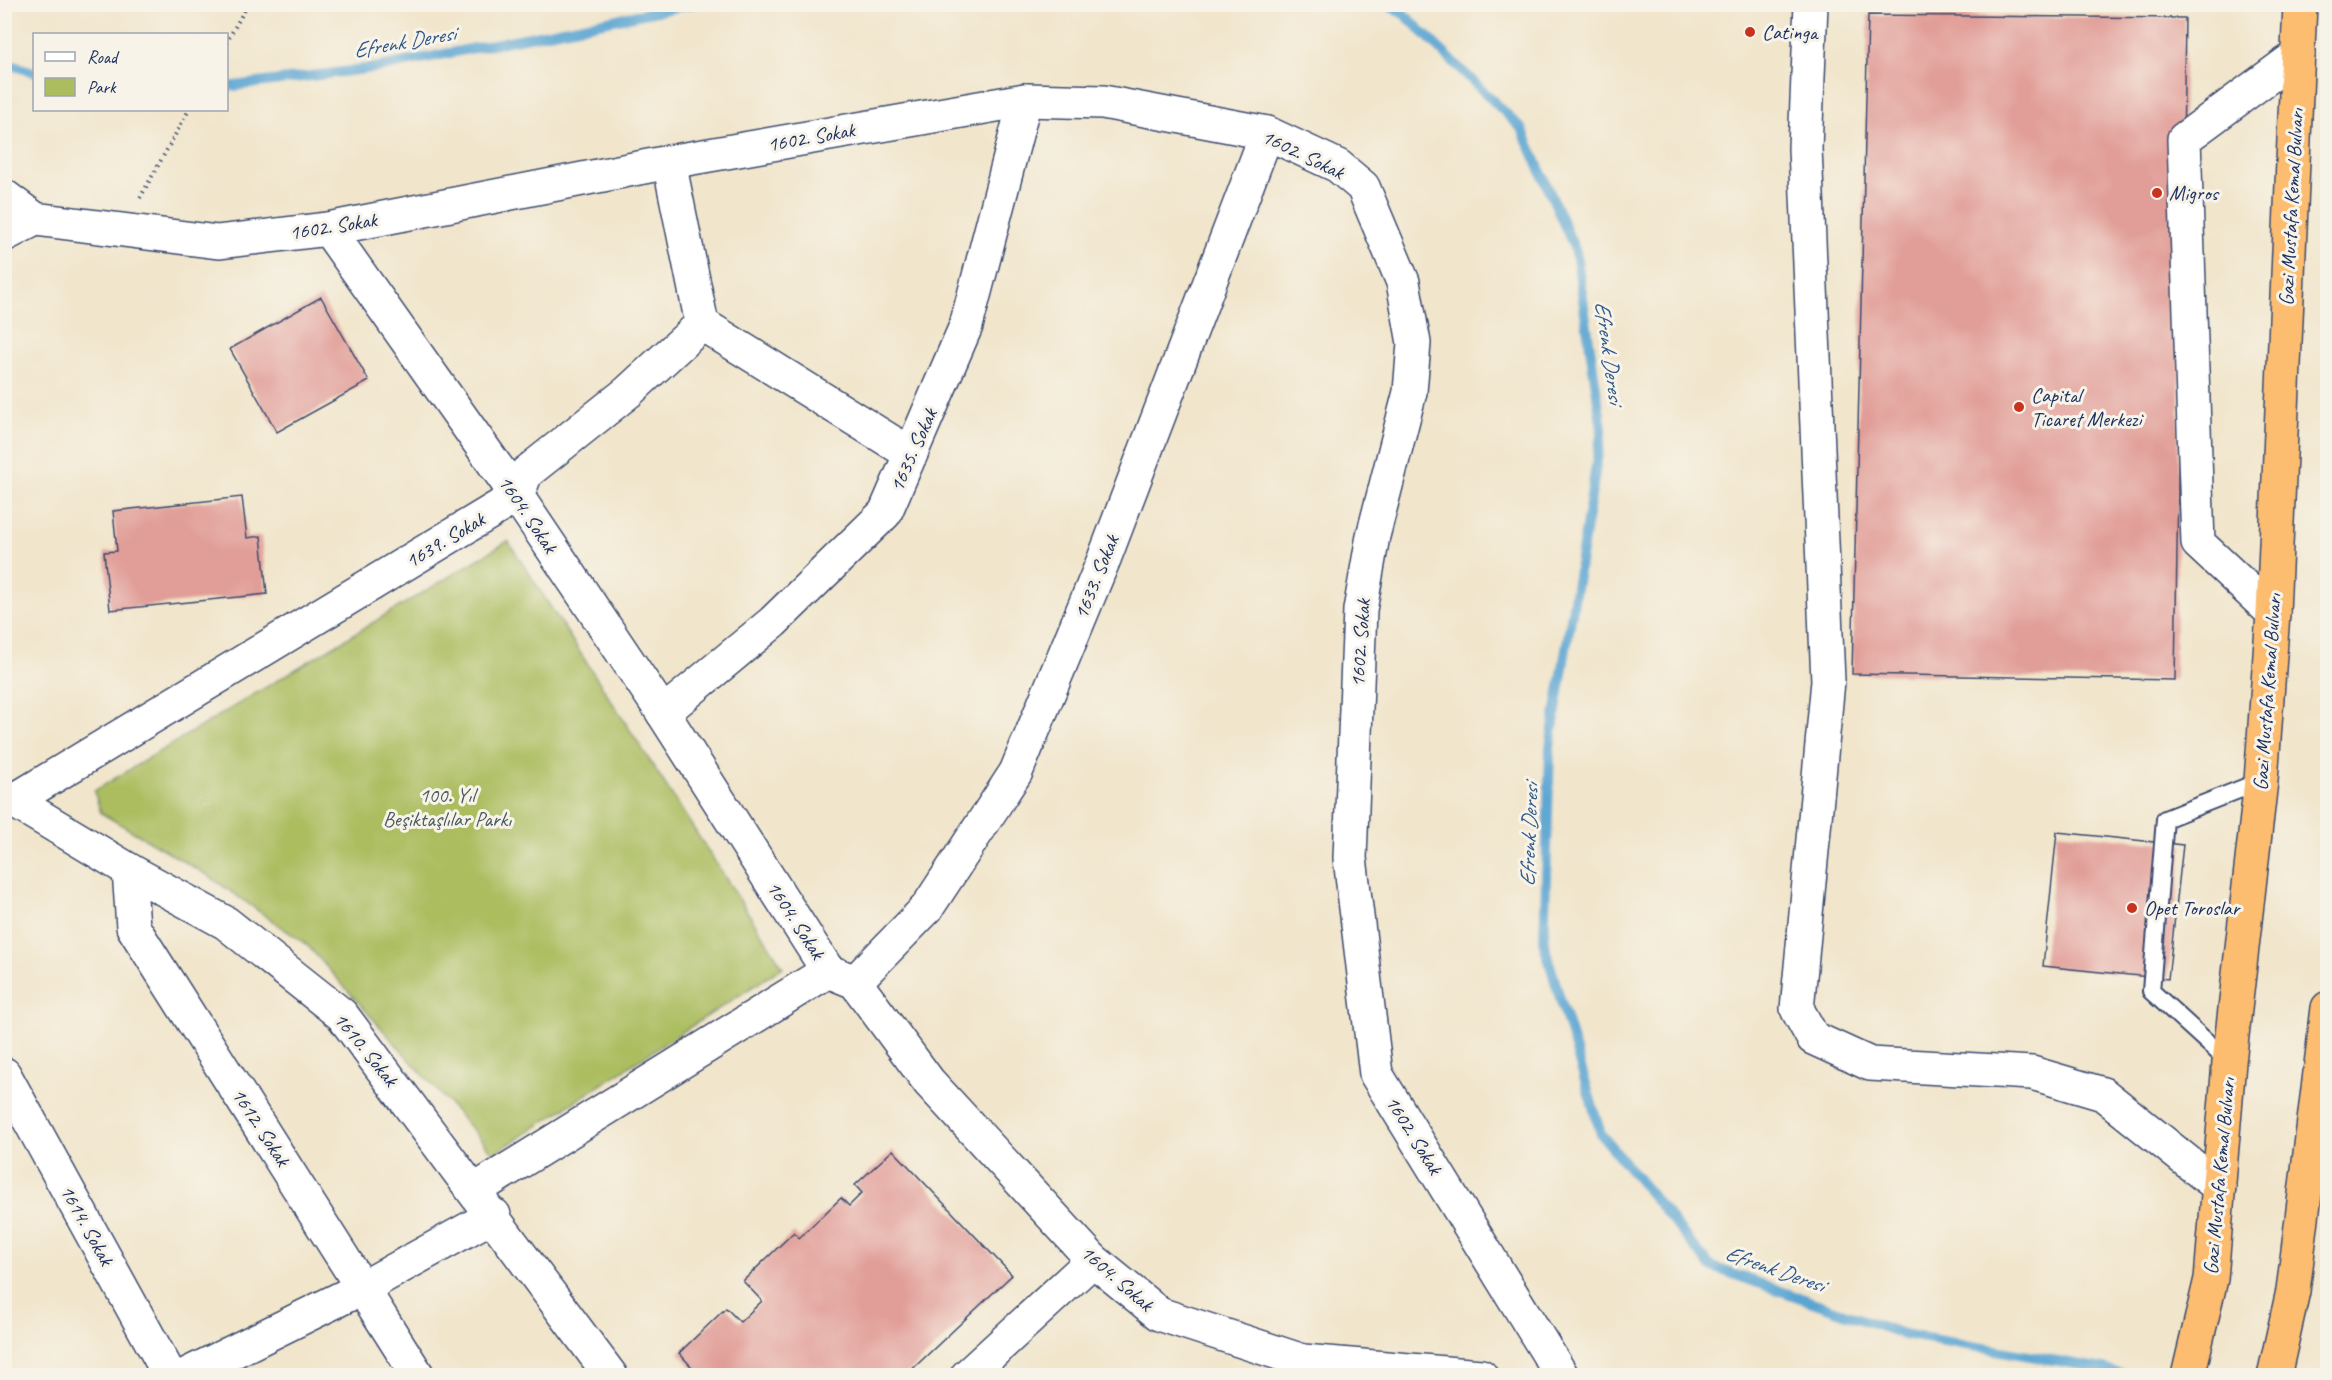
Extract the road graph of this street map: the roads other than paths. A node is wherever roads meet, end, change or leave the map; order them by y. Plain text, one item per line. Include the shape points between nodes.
1 (1811, 4) edge
2 (2300, 4) edge
3 (2298, 55) junction
4 (1025, 100) junction
5 (1267, 133) junction
6 (669, 162) junction
7 (4, 196) edge
8 (35, 219) junction
9 (328, 229) junction
10 (4, 235) edge
11 (702, 324) junction
12 (911, 454) junction
13 (517, 496) junction
14 (2273, 613) junction
15 (663, 712) junction
16 (2261, 781) junction
17 (7, 800) edge
18 (129, 870) junction
19 (842, 976) junction
20 (2328, 1008) edge
21 (2229, 1062) junction
22 (4, 1074) edge
23 (2219, 1187) junction
24 (485, 1203) junction
25 (1093, 1260) junction
26 (364, 1287) junction
27 (1298, 1368) edge
28 (170, 1376) edge
29 (184, 1376) edge
30 (418, 1376) edge
31 (611, 1376) edge
32 (967, 1376) edge
33 (1480, 1376) edge
34 (1562, 1376) edge
35 (2188, 1376) edge
36 (2274, 1376) edge

1 - 23 street via 1805,148 1828,681 1797,1009 1812,1038 1870,1064 2032,1073 2103,1094
2 - 3 highway, Gazi Mustafa Kemal Bulvarı
3 - 14 highway, Gazi Mustafa Kemal Bulvarı
3 - 14 street via 2184,139 2198,543
4 - 5 street, 1602. Sokak via 1104,102
4 - 6 street, 1602. Sokak
4 - 12 street, 1635. Sokak via 966,326
5 - 19 street, 1633. Sokak via 1104,559 1016,772 927,908
5 - 34 street, 1602. Sokak via 1338,166 1363,187 1403,282 1414,342 1410,392 1373,536 1360,610 1350,858 1376,1074
6 - 9 street, 1602. Sokak
6 - 11 street
7 - 8 street
8 - 9 street, 1602. Sokak via 218,242
8 - 10 street
9 - 13 street, 1604. Sokak
11 - 12 street
11 - 13 street via 628,392 526,473
12 - 15 street, 1635. Sokak via 885,513 773,622
13 - 15 street, 1604. Sokak
13 - 17 street, 1639. Sokak
14 - 16 highway, Gazi Mustafa Kemal Bulvarı
15 - 19 street, 1604. Sokak
16 - 21 highway, Gazi Mustafa Kemal Bulvarı
16 - 21 lane via 2165,819 2151,991
17 - 18 street, 1610. Sokak
18 - 24 street, 1610. Sokak via 226,923 342,1015
18 - 26 street, 1612. Sokak via 133,927
19 - 24 street, 1633. Sokak
19 - 25 street, 1604. Sokak via 929,1082
20 - 36 highway via 2293,1291
21 - 23 highway, Gazi Mustafa Kemal Bulvarı
22 - 28 street, 1614. Sokak
23 - 35 highway, Gazi Mustafa Kemal Bulvarı via 2211,1279
24 - 26 street, 1633. Sokak
24 - 31 street, 1610. Sokak
25 - 27 street, 1604. Sokak via 1159,1314
25 - 32 street
26 - 29 street, 1633. Sokak
26 - 30 street, 1612. Sokak
27 - 33 street, 1604. Sokak

